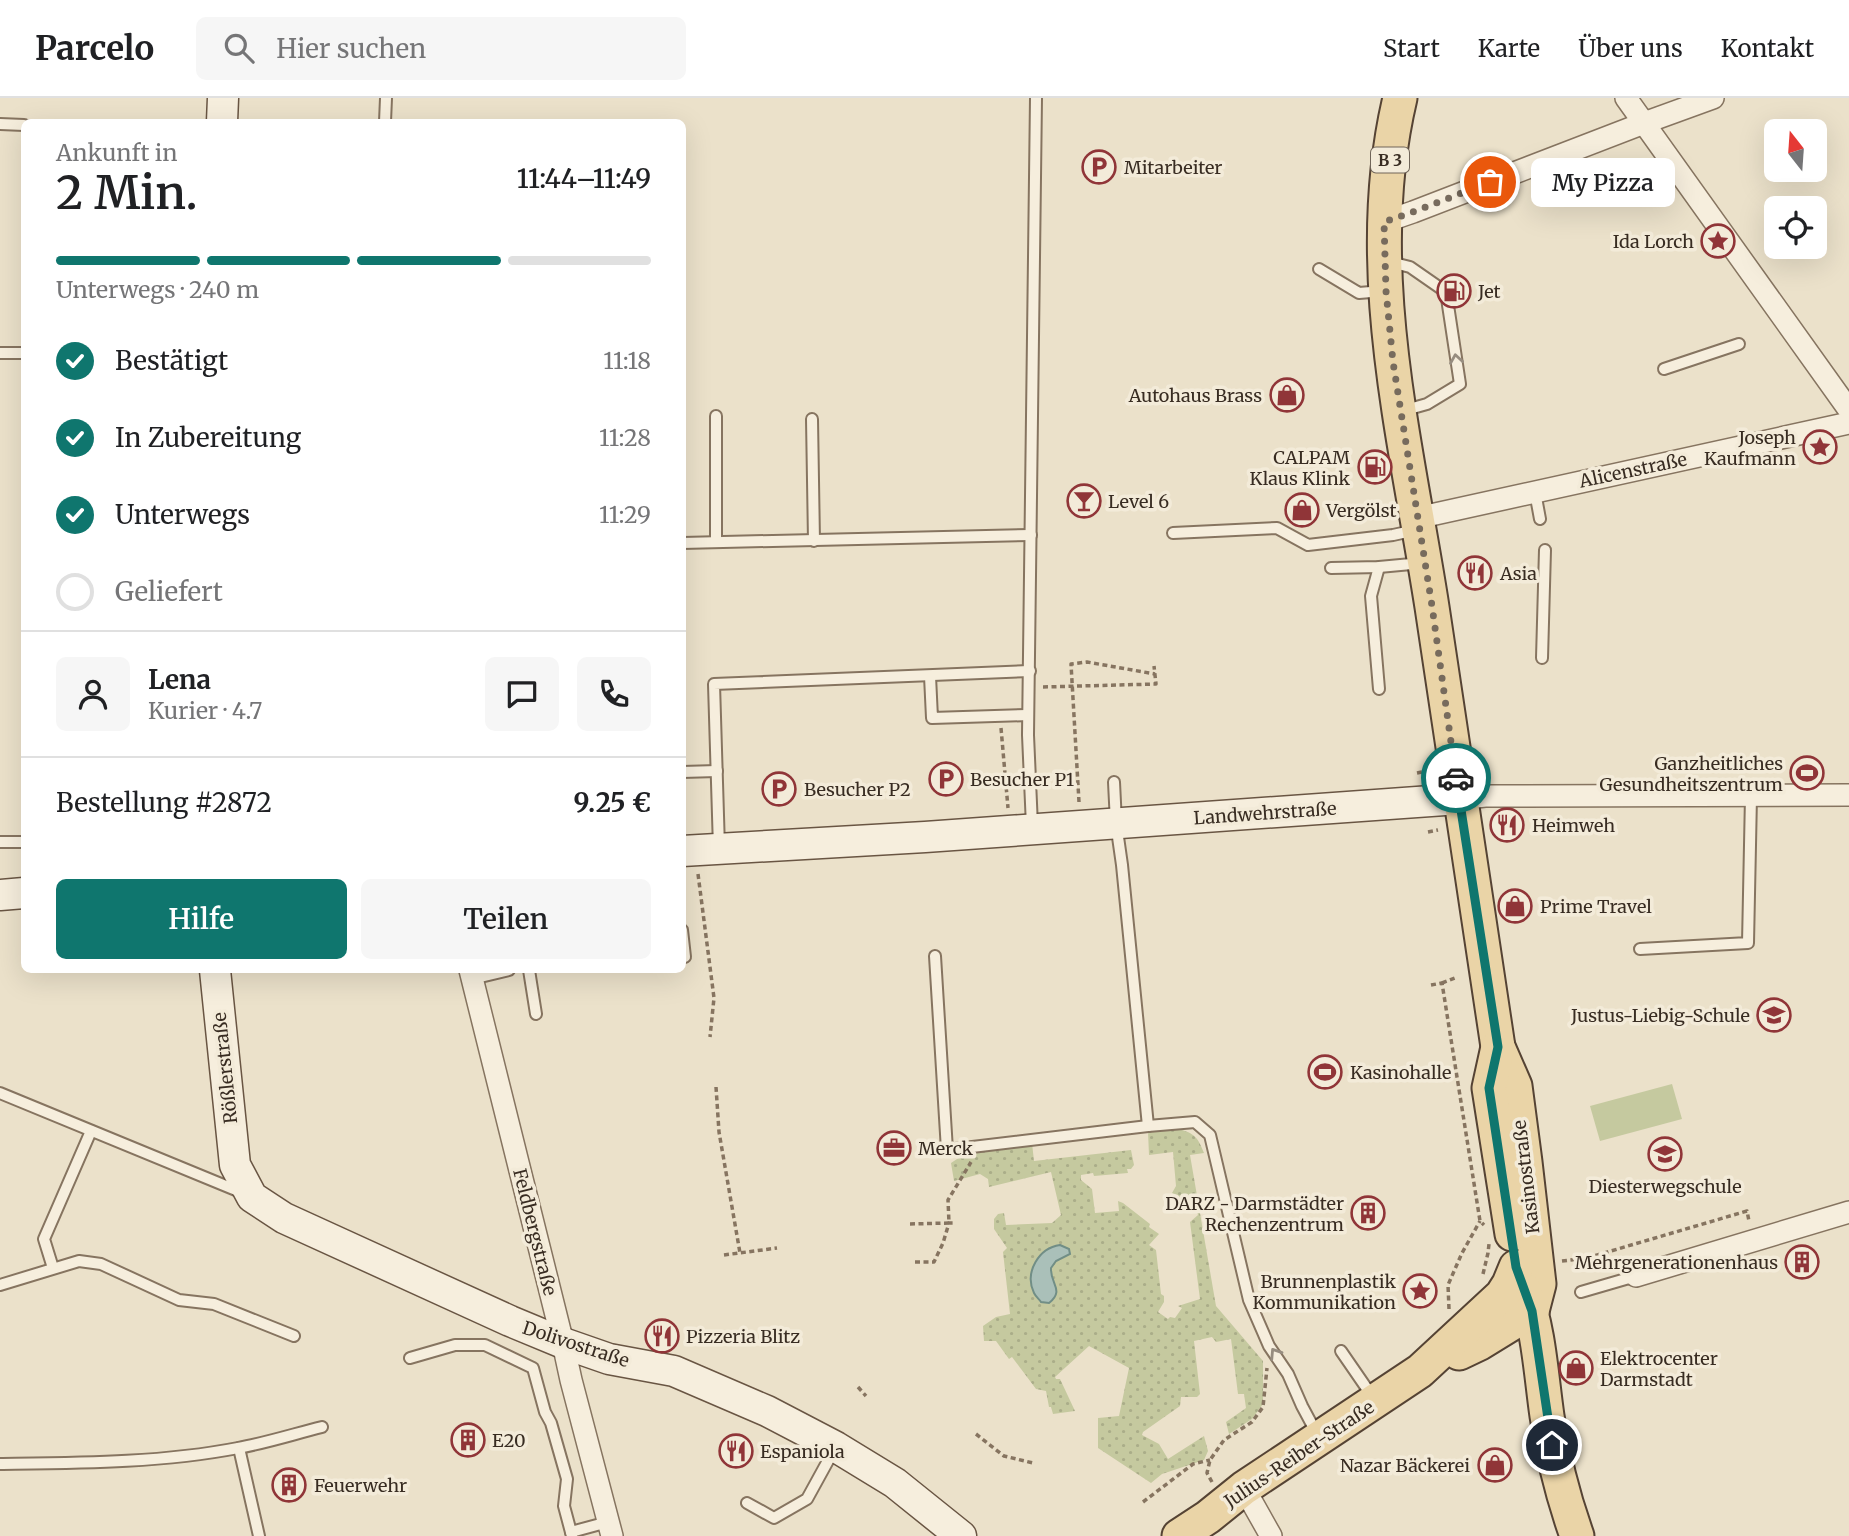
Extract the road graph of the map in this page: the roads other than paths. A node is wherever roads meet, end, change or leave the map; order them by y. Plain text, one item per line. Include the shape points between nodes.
1 (223, 98) edge
2 (386, 98) edge
3 (1036, 98) edge
4 (1400, 98) edge
5 (1626, 98) edge
6 (1713, 98) edge
7 (222, 119) edge
8 (385, 119) edge
9 (1644, 123) junction
10 (0, 124) edge
11 (21, 125) edge
12 (1384, 222) junction
13 (1319, 269) dead end
14 (1385, 276) junction
15 (1739, 344) dead end
16 (0, 353) edge
17 (21, 353) edge
18 (1664, 369) dead end
19 (1849, 411) edge
20 (1399, 412) junction
21 (716, 416) dead end
22 (812, 419) dead end
23 (1849, 423) edge
24 (1535, 492) junction
25 (1540, 519) dead end
26 (1418, 524) junction
27 (1173, 533) dead end
28 (1031, 535) junction
29 (814, 541) junction
30 (716, 542) junction
31 (686, 543) edge
32 (1545, 550) dead end
33 (1424, 562) junction
34 (1379, 567) junction
35 (1331, 568) dead end
36 (1542, 657) dead end
37 (1030, 671) junction
38 (930, 676) junction
39 (1379, 689) dead end
40 (1028, 715) junction
41 (717, 771) junction
42 (686, 772) edge
43 (1114, 782) dead end
44 (1849, 795) edge
45 (1751, 796) junction
46 (1459, 799) junction
47 (1116, 823) junction
48 (1021, 830) junction
49 (0, 842) edge
50 (21, 842) edge
51 (699, 851) edge
52 (21, 893) edge
53 (0, 895) edge
54 (1640, 949) dead end
55 (935, 956) dead end
56 (215, 973) edge
57 (529, 973) edge
58 (471, 974) edge
59 (536, 1014) dead end
60 (1498, 1047) junction
61 (0, 1093) edge
62 (1149, 1126) junction
63 (92, 1131) junction
64 (235, 1166) joint
65 (252, 1197) junction
66 (1849, 1212) edge
67 (1502, 1260) junction
68 (53, 1268) junction
69 (1636, 1276) joint
70 (0, 1285) edge
71 (1581, 1292) dead end
72 (1532, 1311) junction
73 (294, 1336) dead end
74 (503, 1337) junction
75 (563, 1343) junction
76 (1341, 1351) dead end
77 (411, 1358) dead end
78 (1420, 1371) junction
79 (1376, 1402) junction
80 (322, 1427) dead end
81 (1320, 1438) junction
82 (836, 1447) junction
83 (239, 1448) junction
84 (0, 1464) edge
85 (1230, 1488) junction
86 (747, 1503) dead end
87 (610, 1529) edge
88 (572, 1534) edge
89 (259, 1536) edge
90 (961, 1536) edge
91 (1178, 1536) edge
92 (1271, 1536) edge
93 (1577, 1536) edge

1 - 7 street
2 - 8 lane
3 - 28 lane
4 - 12 main road, Kasinostraße / B 3
5 - 9 street
6 - 9 street
9 - 12 street
9 - 19 street via 1776,317
10 - 11 lane
12 - 14 main road, Kasinostraße / B 3
13 - 14 lane via 1359,293
14 - 20 main road, Kasinostraße / B 3
20 -> 14 lane via 1427,404 1460,384 1446,292 1410,267
15 - 18 lane
16 - 17 lane
20 - 26 main road, Kasinostraße / B 3
21 - 30 lane
22 - 29 lane
23 - 24 street, Alicenstraße
24 - 25 lane
24 - 26 street, Alicenstraße
26 - 27 lane via 1393,535 1308,545 1277,528
26 - 33 main road, Kasinostraße / B 3
28 - 29 lane
28 - 37 lane
29 - 30 lane
30 - 31 lane
32 - 36 lane
33 - 34 lane
33 - 46 main road, Kasinostraße / B 3
34 - 35 lane
34 - 39 lane via 1371,596
37 - 38 lane
37 - 40 lane
38 - 40 lane via 932,718
38 - 41 lane via 714,684
40 - 48 lane
41 - 42 lane
41 - 51 lane
43 - 47 lane
44 - 45 street, Landwehrstraße
45 - 46 street, Landwehrstraße
45 - 54 lane via 1748,943
46 - 47 street, Landwehrstraße
46 - 60 main road, Kasinostraße / B 3
47 - 48 street, Landwehrstraße
47 - 62 lane
48 - 51 street, Landwehrstraße
49 - 50 lane
52 - 53 street
55 - 62 lane via 947,1150
56 - 64 street, Rößlerstraße
57 - 59 lane
58 - 75 street, Feldbergstraße
60 - 67 main road, Kasinostraße / B 3 via 1489,1088
60 - 72 main road, Kasinostraße / B 3 via 1515,1086 1525,1162 1539,1284
61 - 63 lane
81 -> 62 lane via 1249,1300 1210,1135 1195,1122
63 - 65 lane
63 - 68 lane via 44,1238
64 - 65 street, Dolivostraße
65 - 74 street, Dolivostraße
66 - 69 street
67 - 72 main road, Kasinostraße / B 3
67 - 78 main road, Julius-Reiber-Straße via 1509,1284 1502,1295
68 - 70 lane
68 - 73 lane via 79,1261 101,1264 179,1300 214,1304
69 - 71 lane
72 - 78 main road, Julius-Reiber-Straße via 1480,1343
72 - 93 main road, Kasinostraße / B 3 via 1558,1471
74 - 75 street, Dolivostraße
74 - 77 lane via 485,1345 455,1345
74 - 88 lane via 533,1368 567,1479 564,1506
75 - 82 street, Dolivostraße via 609,1359 674,1371
75 - 87 street, Feldbergstraße
76 - 79 lane
78 - 79 main road, Julius-Reiber-Straße
79 - 81 main road, Julius-Reiber-Straße
80 - 83 lane
81 - 85 main road, Julius-Reiber-Straße
82 - 86 lane via 807,1499 774,1518
82 - 90 street, Dolivostraße via 895,1483
83 - 84 lane via 102,1462
83 - 89 lane
85 - 91 main road, Julius-Reiber-Straße via 1208,1517
85 - 92 street
87 - 88 lane

